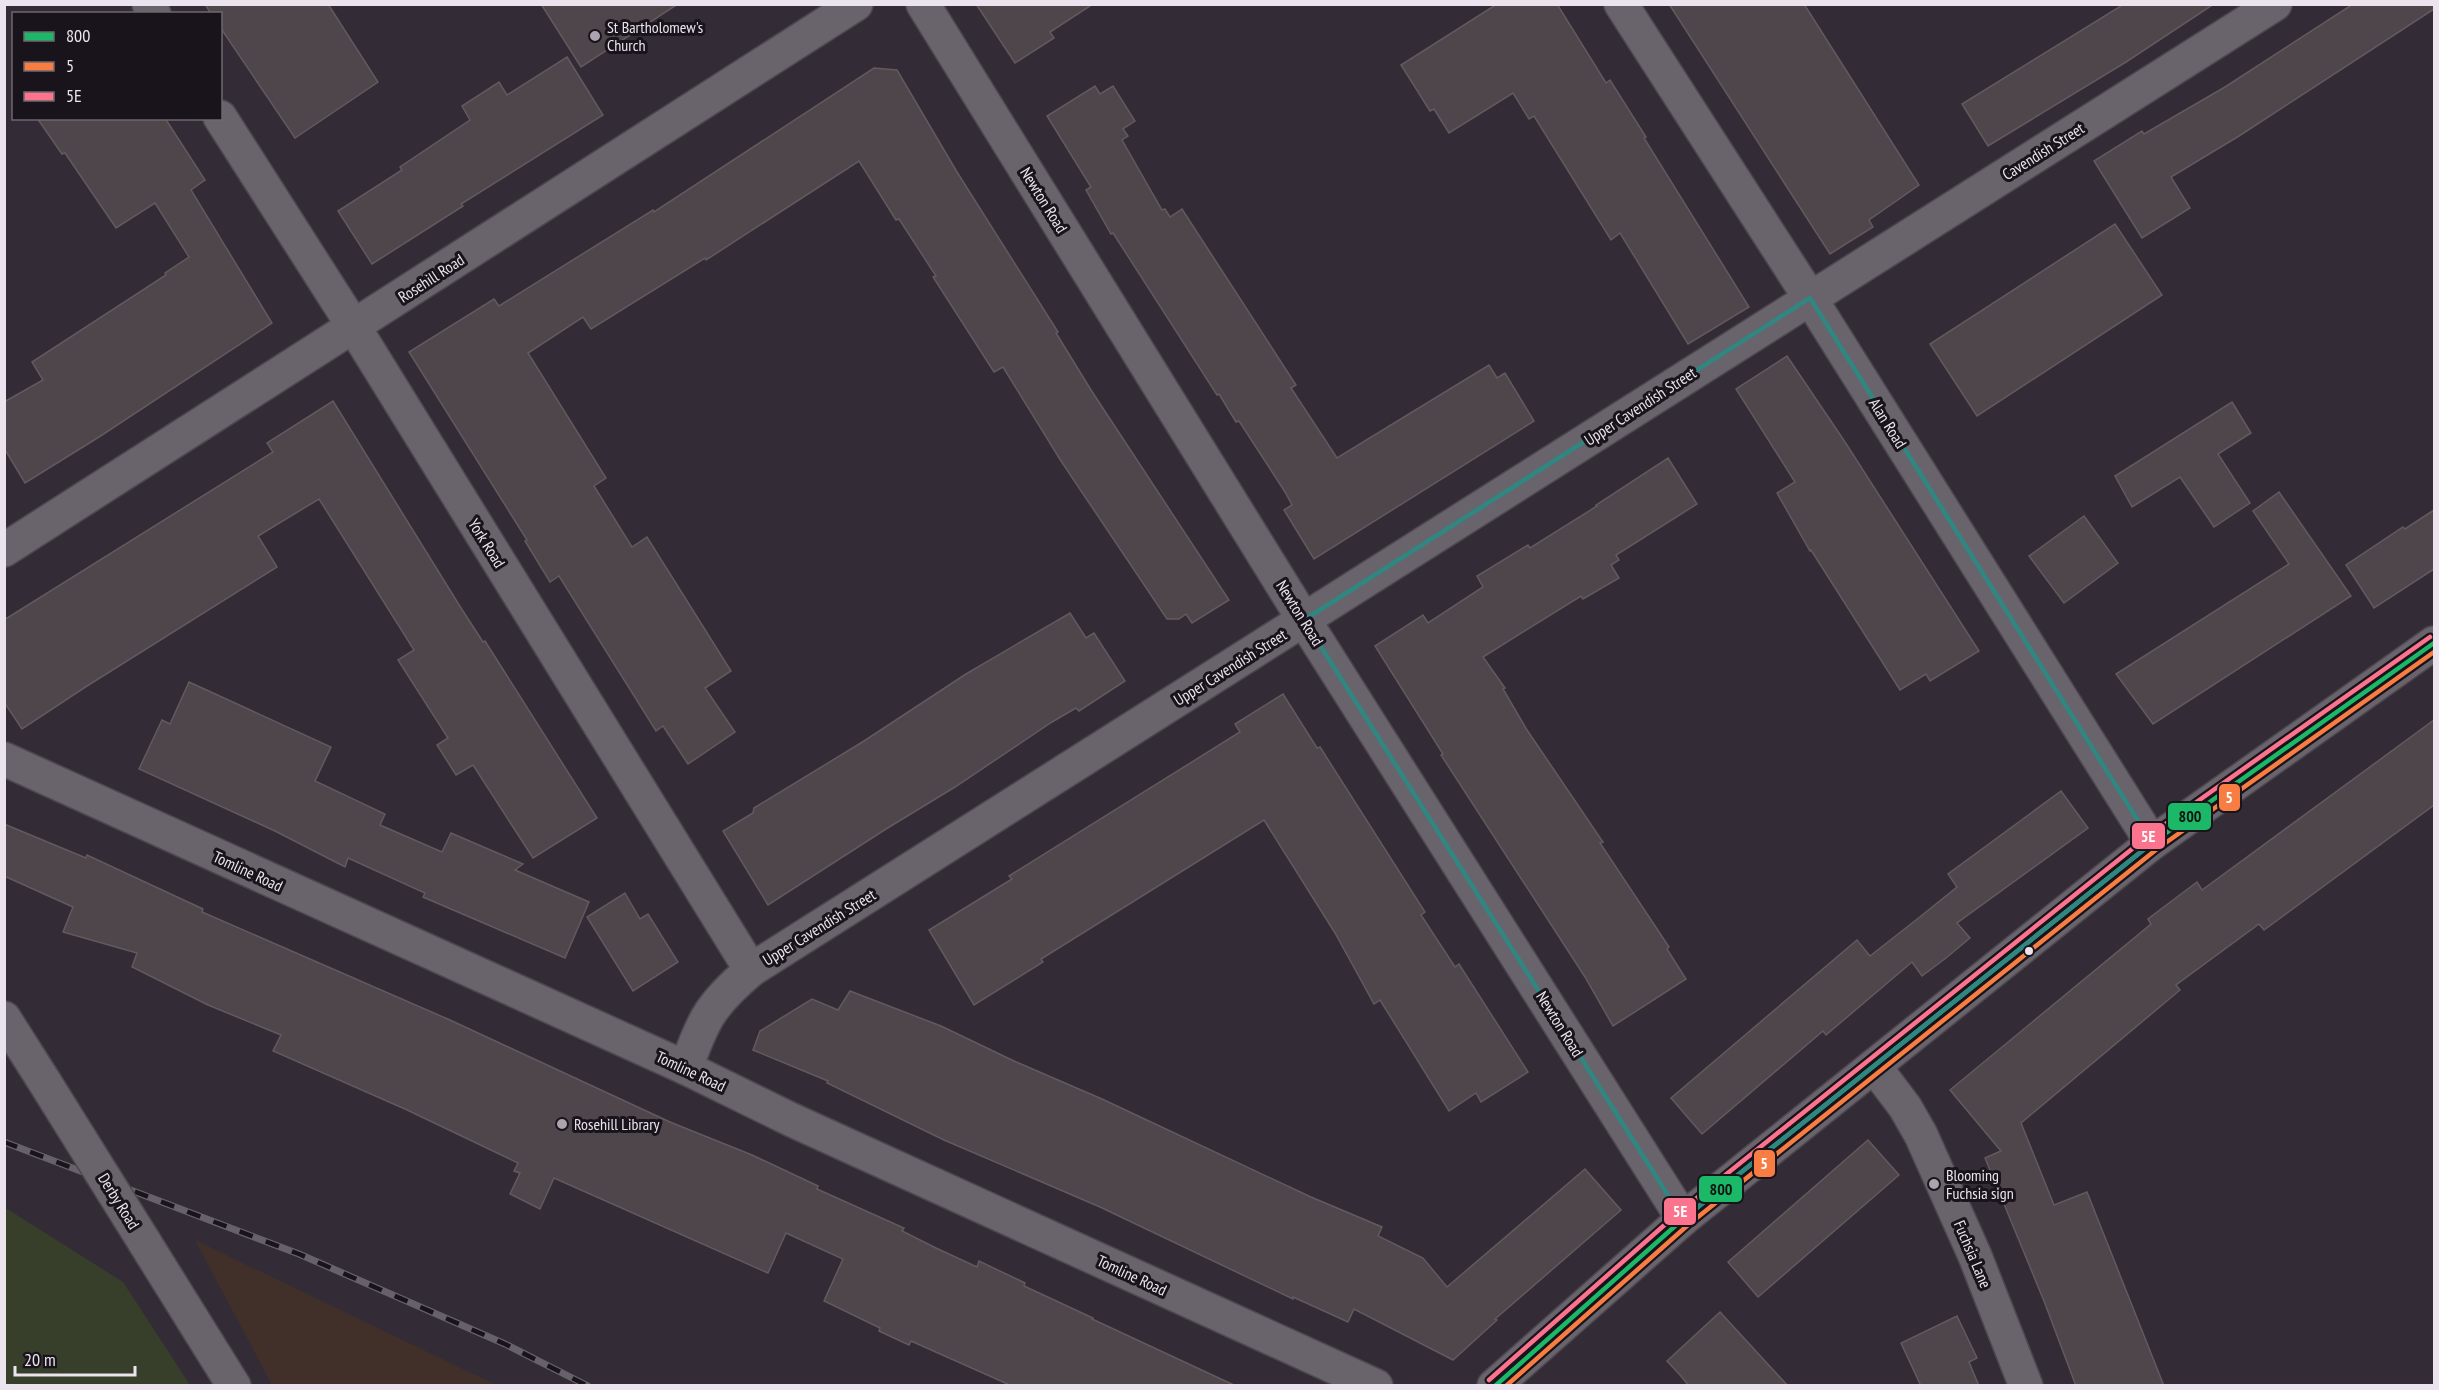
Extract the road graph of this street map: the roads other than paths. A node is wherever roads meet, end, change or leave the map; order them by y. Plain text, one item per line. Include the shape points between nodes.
1 (856, 4) edge
2 (923, 4) edge
3 (1621, 4) edge
4 (2275, 4) edge
5 (222, 120) edge
6 (1810, 298) junction
7 (354, 327) junction
8 (4, 550) edge
9 (1304, 620) junction
10 (2434, 643) edge
11 (4, 759) edge
12 (2152, 843) junction
13 (751, 970) junction
14 (4, 1017) edge
15 (1874, 1066) junction
16 (686, 1068) junction
17 (1683, 1219) junction
18 (234, 1386) edge
19 (1376, 1386) edge
20 (1494, 1386) edge
21 (2026, 1386) edge

1 - 7 street, Rosehill Road
2 - 9 street, Newton Road
3 - 6 street, Alan Road
4 - 6 street, Cavendish Street
5 - 7 street, York Road
6 - 9 street, Upper Cavendish Street
6 - 12 street, Alan Road
7 - 8 street, Rosehill Road
7 - 13 street, York Road
9 - 13 street, Upper Cavendish Street
9 - 17 street, Newton Road
10 - 12 street
11 - 16 street, Tomline Road
12 - 15 street
13 - 16 street, Upper Cavendish Street via 724,992 708,1013
14 - 18 street, Derby Road, bridge
15 - 17 street
15 - 21 street, Fuchsia Lane via 1905,1107 1920,1135 1975,1256
16 - 19 street, Tomline Road
17 - 20 street

